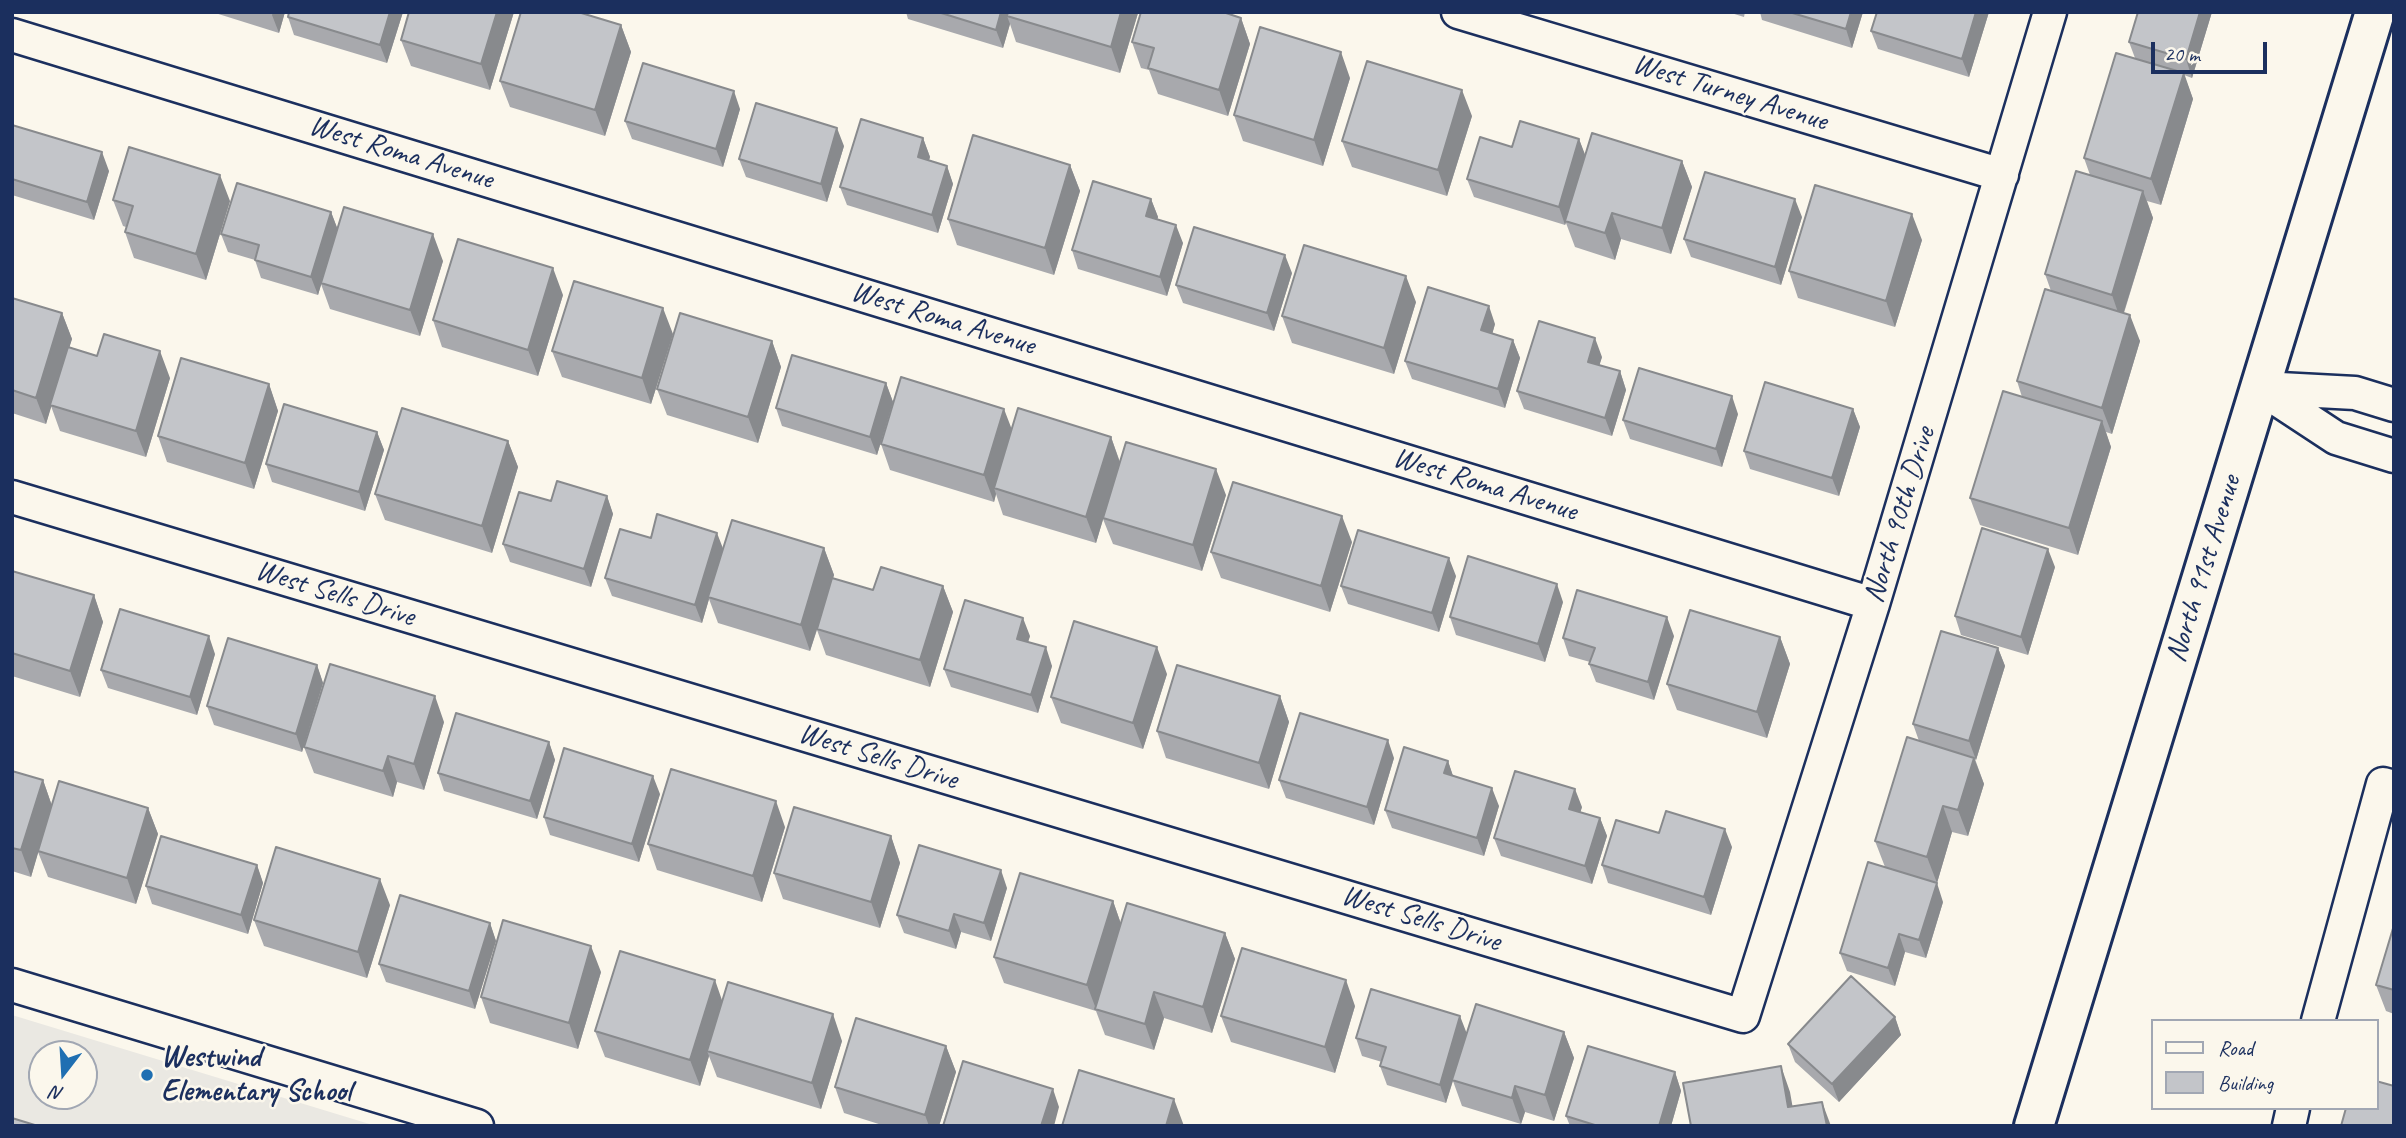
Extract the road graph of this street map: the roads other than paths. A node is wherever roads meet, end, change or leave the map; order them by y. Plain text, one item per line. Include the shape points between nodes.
1 (1458, 12) edge
2 (2050, 12) edge
3 (2375, 12) edge
4 (12, 35) edge
5 (2001, 175) junction
6 (2260, 388) junction
7 (2394, 405) edge
8 (2394, 456) edge
9 (12, 497) edge
10 (1873, 604) junction
11 (2388, 786) edge
12 (12, 985) edge
13 (1743, 1016) joint
14 (2319, 1019) edge
15 (477, 1126) edge
16 (2034, 1126) edge

1 - 5 street, West Turney Avenue
2 - 5 street, North 90th Drive
3 - 6 main road, North 91st Avenue
4 - 10 street, West Roma Avenue
5 - 10 street, North 90th Drive
6 - 7 street via 2355,393
6 - 8 street via 2336,439
6 - 16 main road, North 91st Avenue
9 - 13 street, West Sells Drive
10 - 13 street, North 90th Drive
11 - 14 street
12 - 15 street

